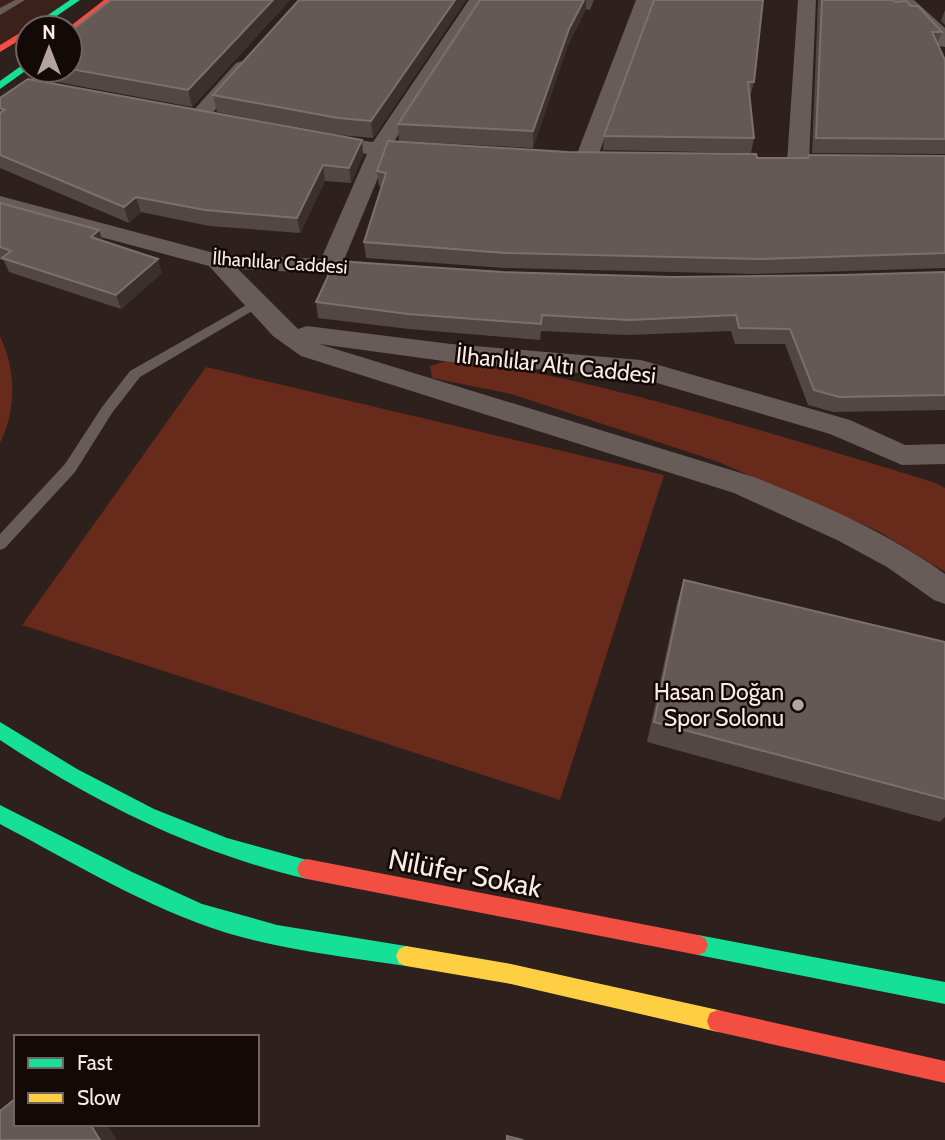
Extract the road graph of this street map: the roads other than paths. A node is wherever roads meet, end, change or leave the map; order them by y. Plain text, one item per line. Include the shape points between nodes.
1 (21, 0) edge
2 (76, 0) edge
3 (109, 0) edge
4 (478, 0) edge
5 (645, 0) edge
6 (807, 0) edge
7 (904, 0) edge
8 (0, 12) edge
9 (54, 14) edge
10 (84, 20) edge
11 (943, 33) edge
12 (251, 58) edge
13 (4, 83) edge
14 (35, 86) edge
15 (225, 121) edge
16 (302, 137) edge
17 (379, 149) junction
18 (448, 152) edge
19 (559, 158) edge
20 (771, 162) edge
21 (798, 162) junction
22 (826, 162) edge
23 (0, 203) edge
24 (217, 261) junction
25 (330, 265) junction
26 (397, 270) edge
27 (255, 304) junction
28 (282, 330) junction
29 (945, 454) edge
30 (0, 544) edge
31 (945, 591) edge
32 (0, 730) edge
33 (0, 814) edge
34 (945, 993) edge
35 (945, 1072) edge

1 - 8 lane
2 - 9 main road
3 - 10 main road
4 - 17 street
5 - 19 street via 597,160
6 - 21 street
7 - 11 street
12 - 15 street via 193,115
13 - 14 street
16 - 17 street
17 - 18 street
17 - 25 street
20 - 21 street
21 - 22 street
23 - 24 street, İlhanlılar Caddesi
24 - 25 street, İlhanlılar Caddesi
24 - 27 street
25 - 26 street, İlhanlılar Caddesi
27 - 28 street
27 - 30 lane via 135,374 70,468
28 - 29 street, İlhanlılar Altı Caddesi via 451,353 641,369 840,427 902,455
28 - 31 street via 310,350 744,485 877,545
32 - 34 main road, Nilüfer Sokak via 66,774 238,851 296,867
33 - 35 main road via 142,887 203,914 259,931 511,974

